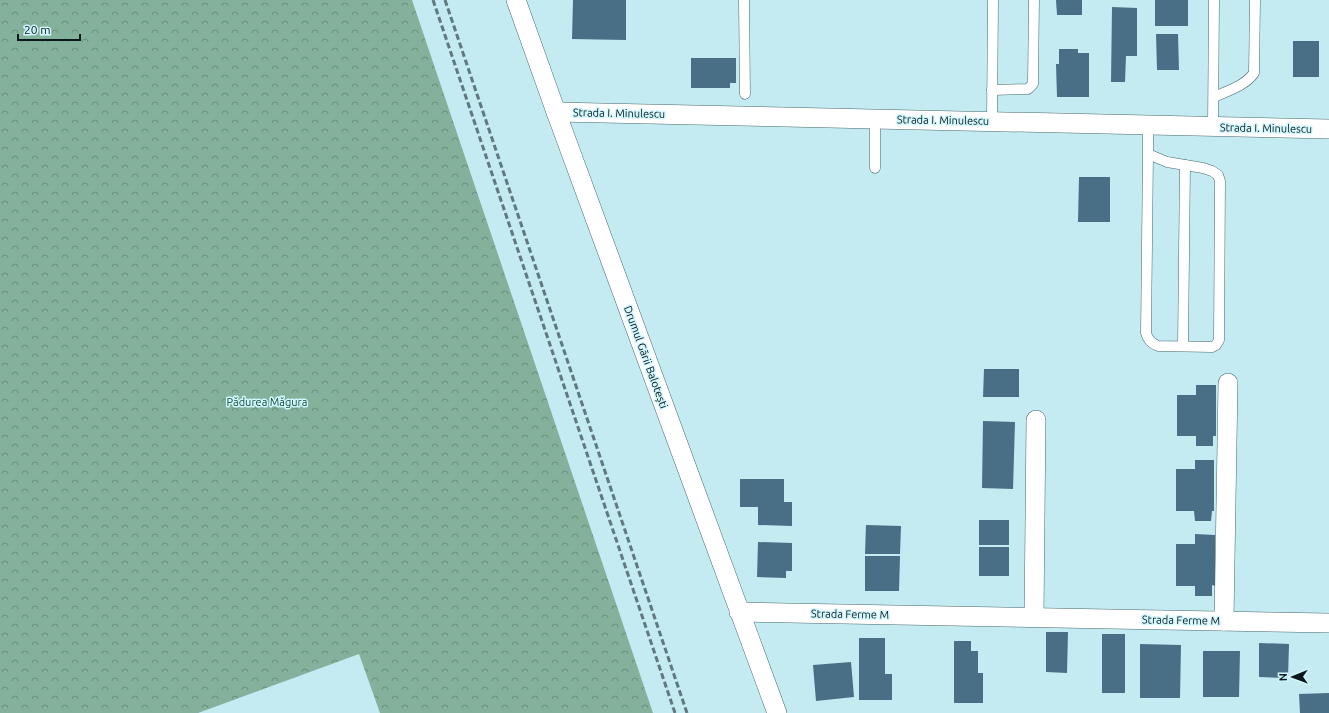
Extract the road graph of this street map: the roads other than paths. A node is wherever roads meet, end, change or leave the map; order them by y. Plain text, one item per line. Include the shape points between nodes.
1 (516, 0) edge
2 (744, 0) edge
3 (993, 0) edge
4 (1034, 0) edge
5 (1214, 0) edge
6 (1255, 0) edge
7 (992, 90) junction
8 (744, 94) dead end
9 (1214, 97) junction
10 (556, 112) junction
11 (875, 119) junction
12 (992, 122) junction
13 (1148, 125) junction
14 (1213, 126) junction
15 (1329, 129) edge
16 (1148, 154) junction
17 (1185, 165) junction
18 (875, 168) dead end
19 (1183, 346) junction
20 (1228, 383) dead end
21 (1036, 420) dead end
22 (739, 612) junction
23 (1034, 617) junction
24 (1224, 621) junction
25 (1329, 623) edge
26 (777, 713) edge

1 - 10 street, Drumul Gării Balotești
2 - 8 lane
3 - 7 lane
4 - 7 lane via 1033,84 1028,89
5 - 9 lane
6 - 9 lane via 1254,73 1251,78
7 - 12 lane
9 - 14 lane
10 - 11 street, Strada I. Minulescu
10 - 22 street, Drumul Gării Balotești
11 - 12 street, Strada I. Minulescu
11 - 18 lane
12 - 13 street, Strada I. Minulescu
13 - 14 street, Strada I. Minulescu
13 - 16 lane
14 - 15 street, Strada I. Minulescu
16 - 17 lane via 1167,162
16 - 19 lane via 1146,333 1152,344
17 - 19 lane
17 - 19 lane via 1212,171 1218,175 1220,181 1219,340 1212,347
20 - 24 street
21 - 23 street
22 - 23 street, Strada Ferme M
22 - 26 street, Drumul Gării Balotești
23 - 24 street, Strada Ferme M
24 - 25 street, Strada Ferme M

